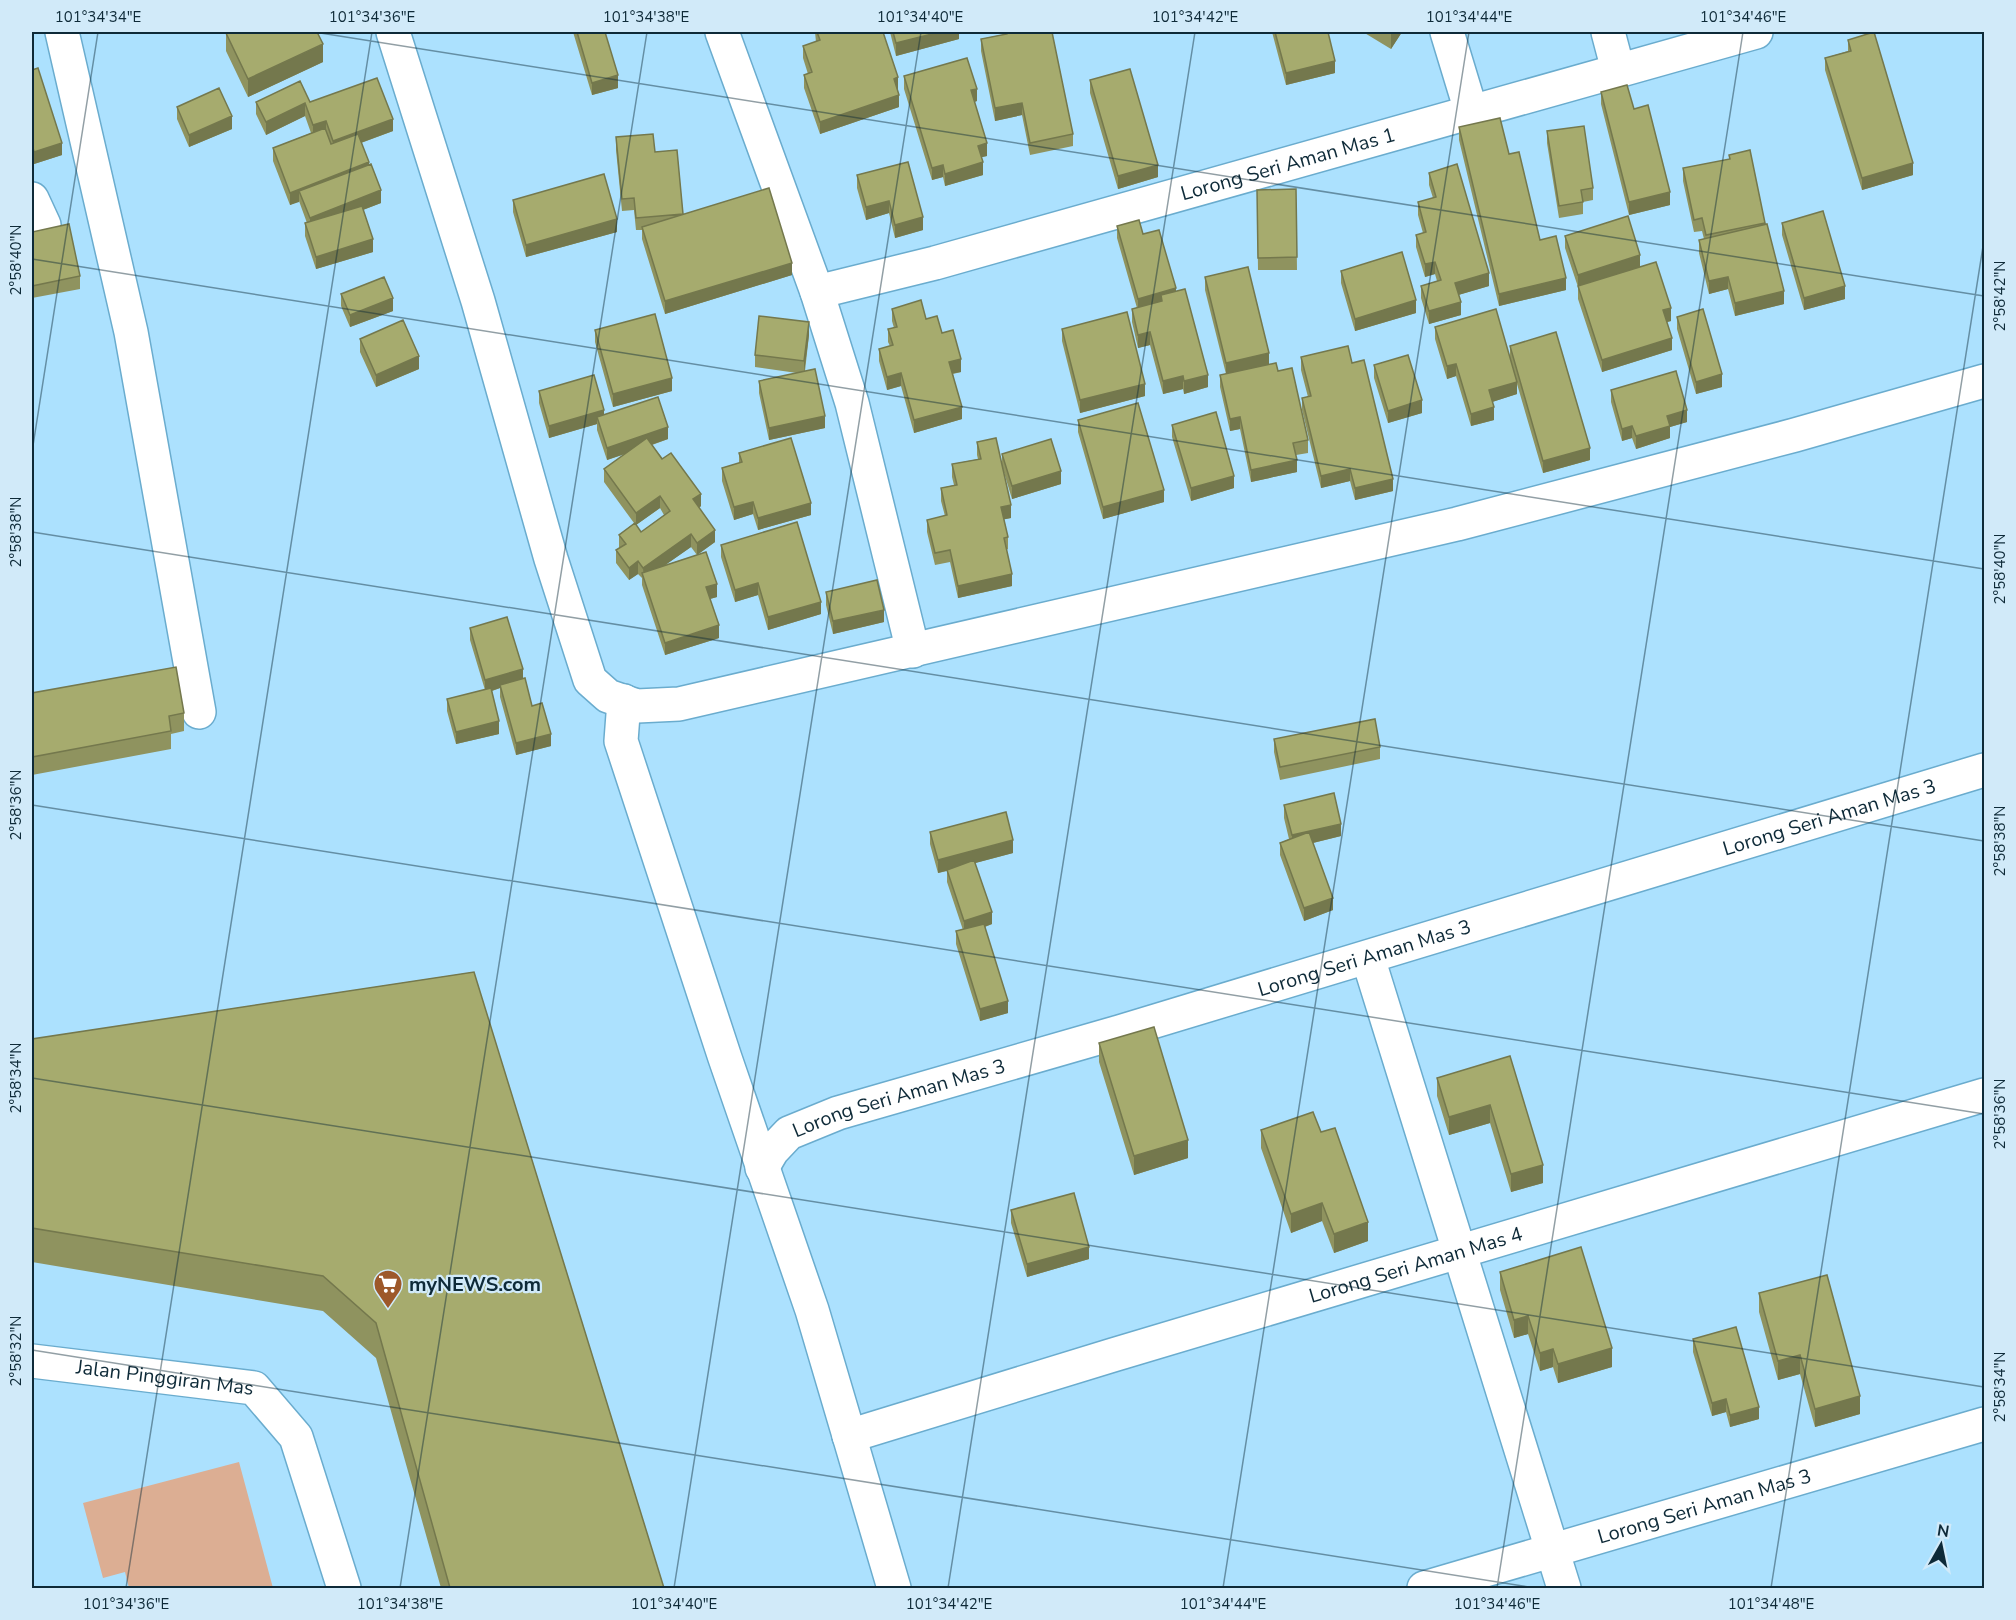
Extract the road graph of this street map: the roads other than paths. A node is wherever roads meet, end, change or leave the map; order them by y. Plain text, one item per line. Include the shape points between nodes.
1 (62, 32) edge
2 (393, 32) edge
3 (722, 32) edge
4 (1447, 32) edge
5 (1608, 32) edge
6 (1756, 32) edge
7 (1618, 70) junction
8 (1471, 111) junction
9 (817, 292) junction
10 (1984, 381) edge
11 (912, 651) junction
12 (624, 701) junction
13 (199, 712) dead end
14 (1984, 770) edge
15 (1368, 957) junction
16 (1984, 1095) edge
17 (762, 1168) junction
18 (1460, 1252) junction
19 (32, 1361) edge
20 (1984, 1424) edge
21 (849, 1436) junction
22 (1552, 1551) junction
23 (344, 1588) edge
24 (894, 1588) edge
25 (1424, 1588) edge
26 (1564, 1588) edge

1 - 13 street via 131,332
2 - 12 street via 478,301 551,559 590,680 608,696
3 - 9 street
4 - 8 street
5 - 7 street
6 - 7 street, Lorong Seri Aman Mas 1
7 - 8 street, Lorong Seri Aman Mas 1
8 - 9 street, Lorong Seri Aman Mas 1 via 936,263
9 - 11 street via 852,403
10 - 11 street via 1457,524
11 - 12 street via 678,704 637,706
12 - 17 street via 621,741
14 - 15 street, Lorong Seri Aman Mas 3
15 - 17 street, Lorong Seri Aman Mas 3 via 838,1113 789,1133
15 - 18 street
16 - 18 street, Lorong Seri Aman Mas 4
17 - 21 street via 812,1310
18 - 21 street, Lorong Seri Aman Mas 4
18 - 22 street
19 - 23 street, Jalan Pinggiran Mas via 254,1388 296,1437
20 - 22 street, Lorong Seri Aman Mas 3
21 - 24 street
22 - 25 street, Lorong Seri Aman Mas 3
22 - 26 street

